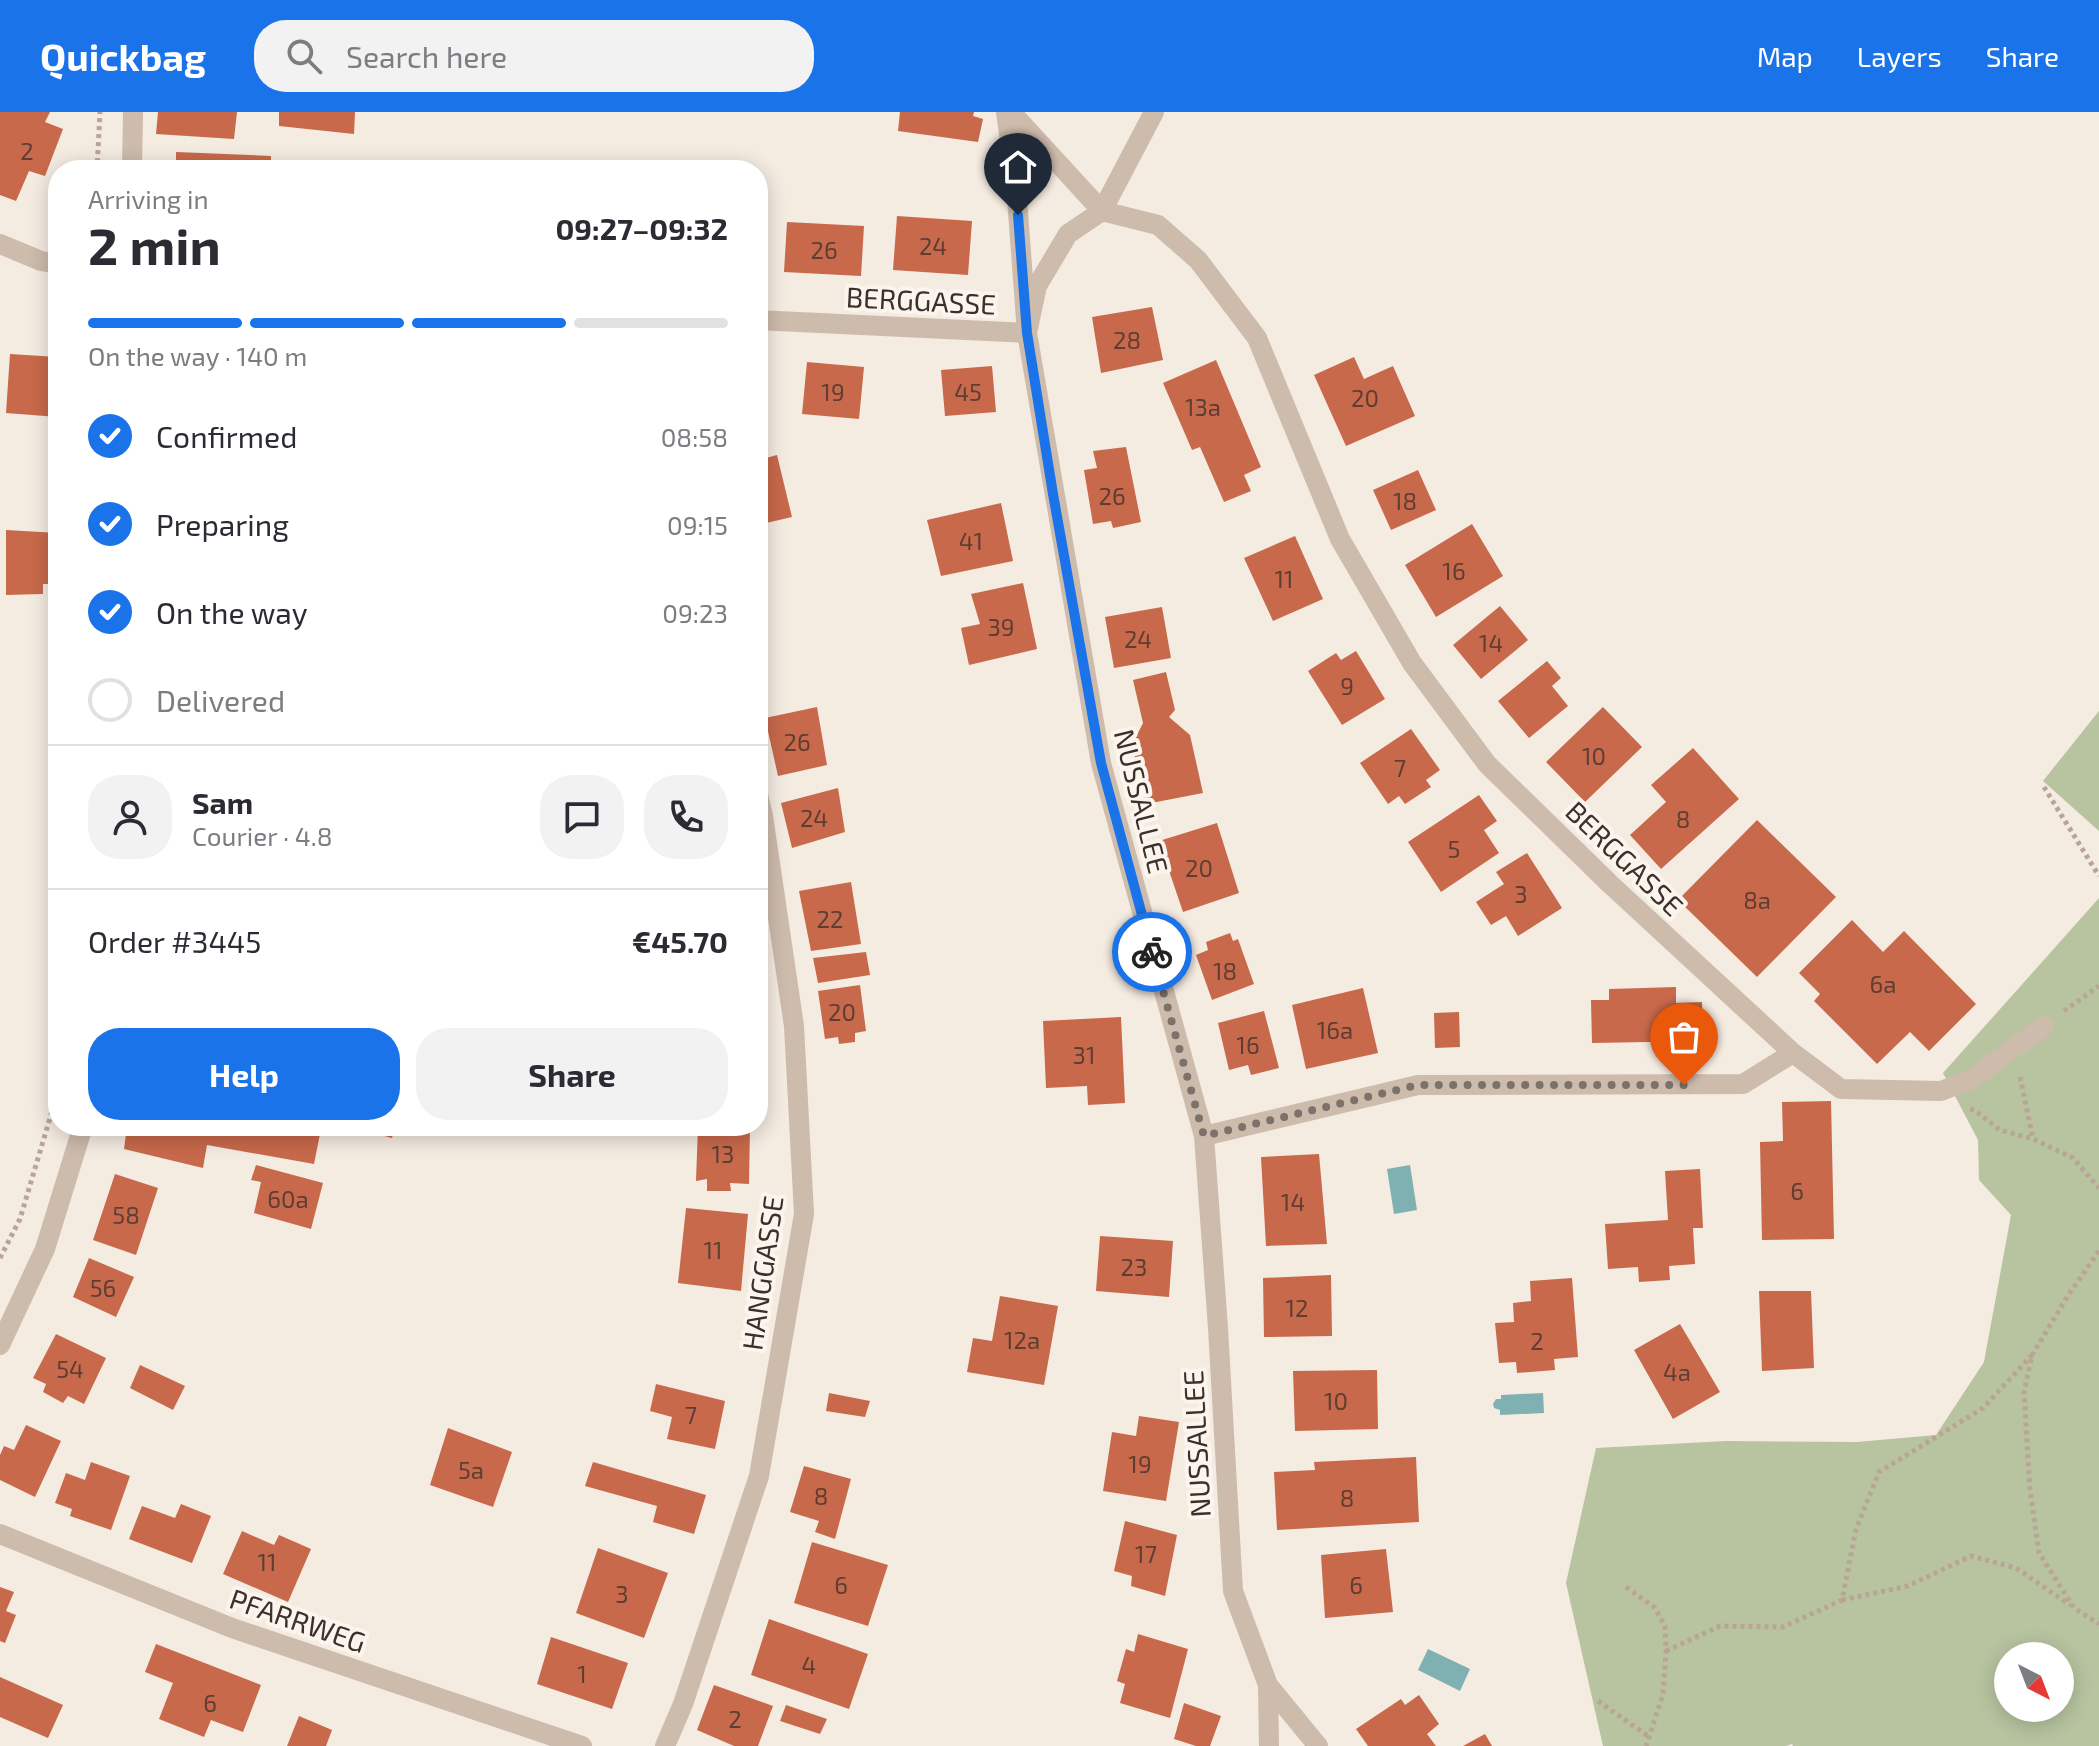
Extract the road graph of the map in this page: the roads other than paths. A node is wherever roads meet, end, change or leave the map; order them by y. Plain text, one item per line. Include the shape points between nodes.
1 (133, 112) edge
2 (1008, 112) edge
3 (1154, 112) edge
4 (132, 160) edge
5 (1102, 211) junction
6 (0, 244) edge
7 (48, 262) edge
8 (768, 320) edge
9 (1027, 333) junction
10 (768, 845) edge
11 (2044, 1026) road end
12 (1793, 1053) junction
13 (80, 1136) edge
14 (1204, 1136) junction
15 (0, 1345) edge
16 (0, 1534) edge
17 (1268, 1685) junction
18 (582, 1746) edge
19 (665, 1746) edge
20 (1269, 1746) edge
21 (1318, 1746) edge

1 - 4 street
2 - 5 street
2 - 9 street, NUSSALLEE
3 - 5 street
5 - 9 street, BERGGASSE via 1068,234 1037,286
5 - 12 street, BERGGASSE via 1158,225 1198,260 1257,338 1340,539 1412,663 1487,764
6 - 7 street
8 - 9 street, BERGGASSE
9 - 14 street, NUSSALLEE via 1101,763
10 - 19 street, HANGGASSE via 794,1026 804,1214 759,1476
11 - 12 street, BERGGASSE via 1972,1079 1941,1091 1841,1089
12 - 14 street via 1743,1084 1418,1085
13 - 15 street via 45,1249
14 - 17 street, NUSSALLEE via 1233,1591
16 - 18 street, PFARRWEG via 232,1628
17 - 20 street, NUSSALLEE
17 - 21 street, NUSSALLEE

